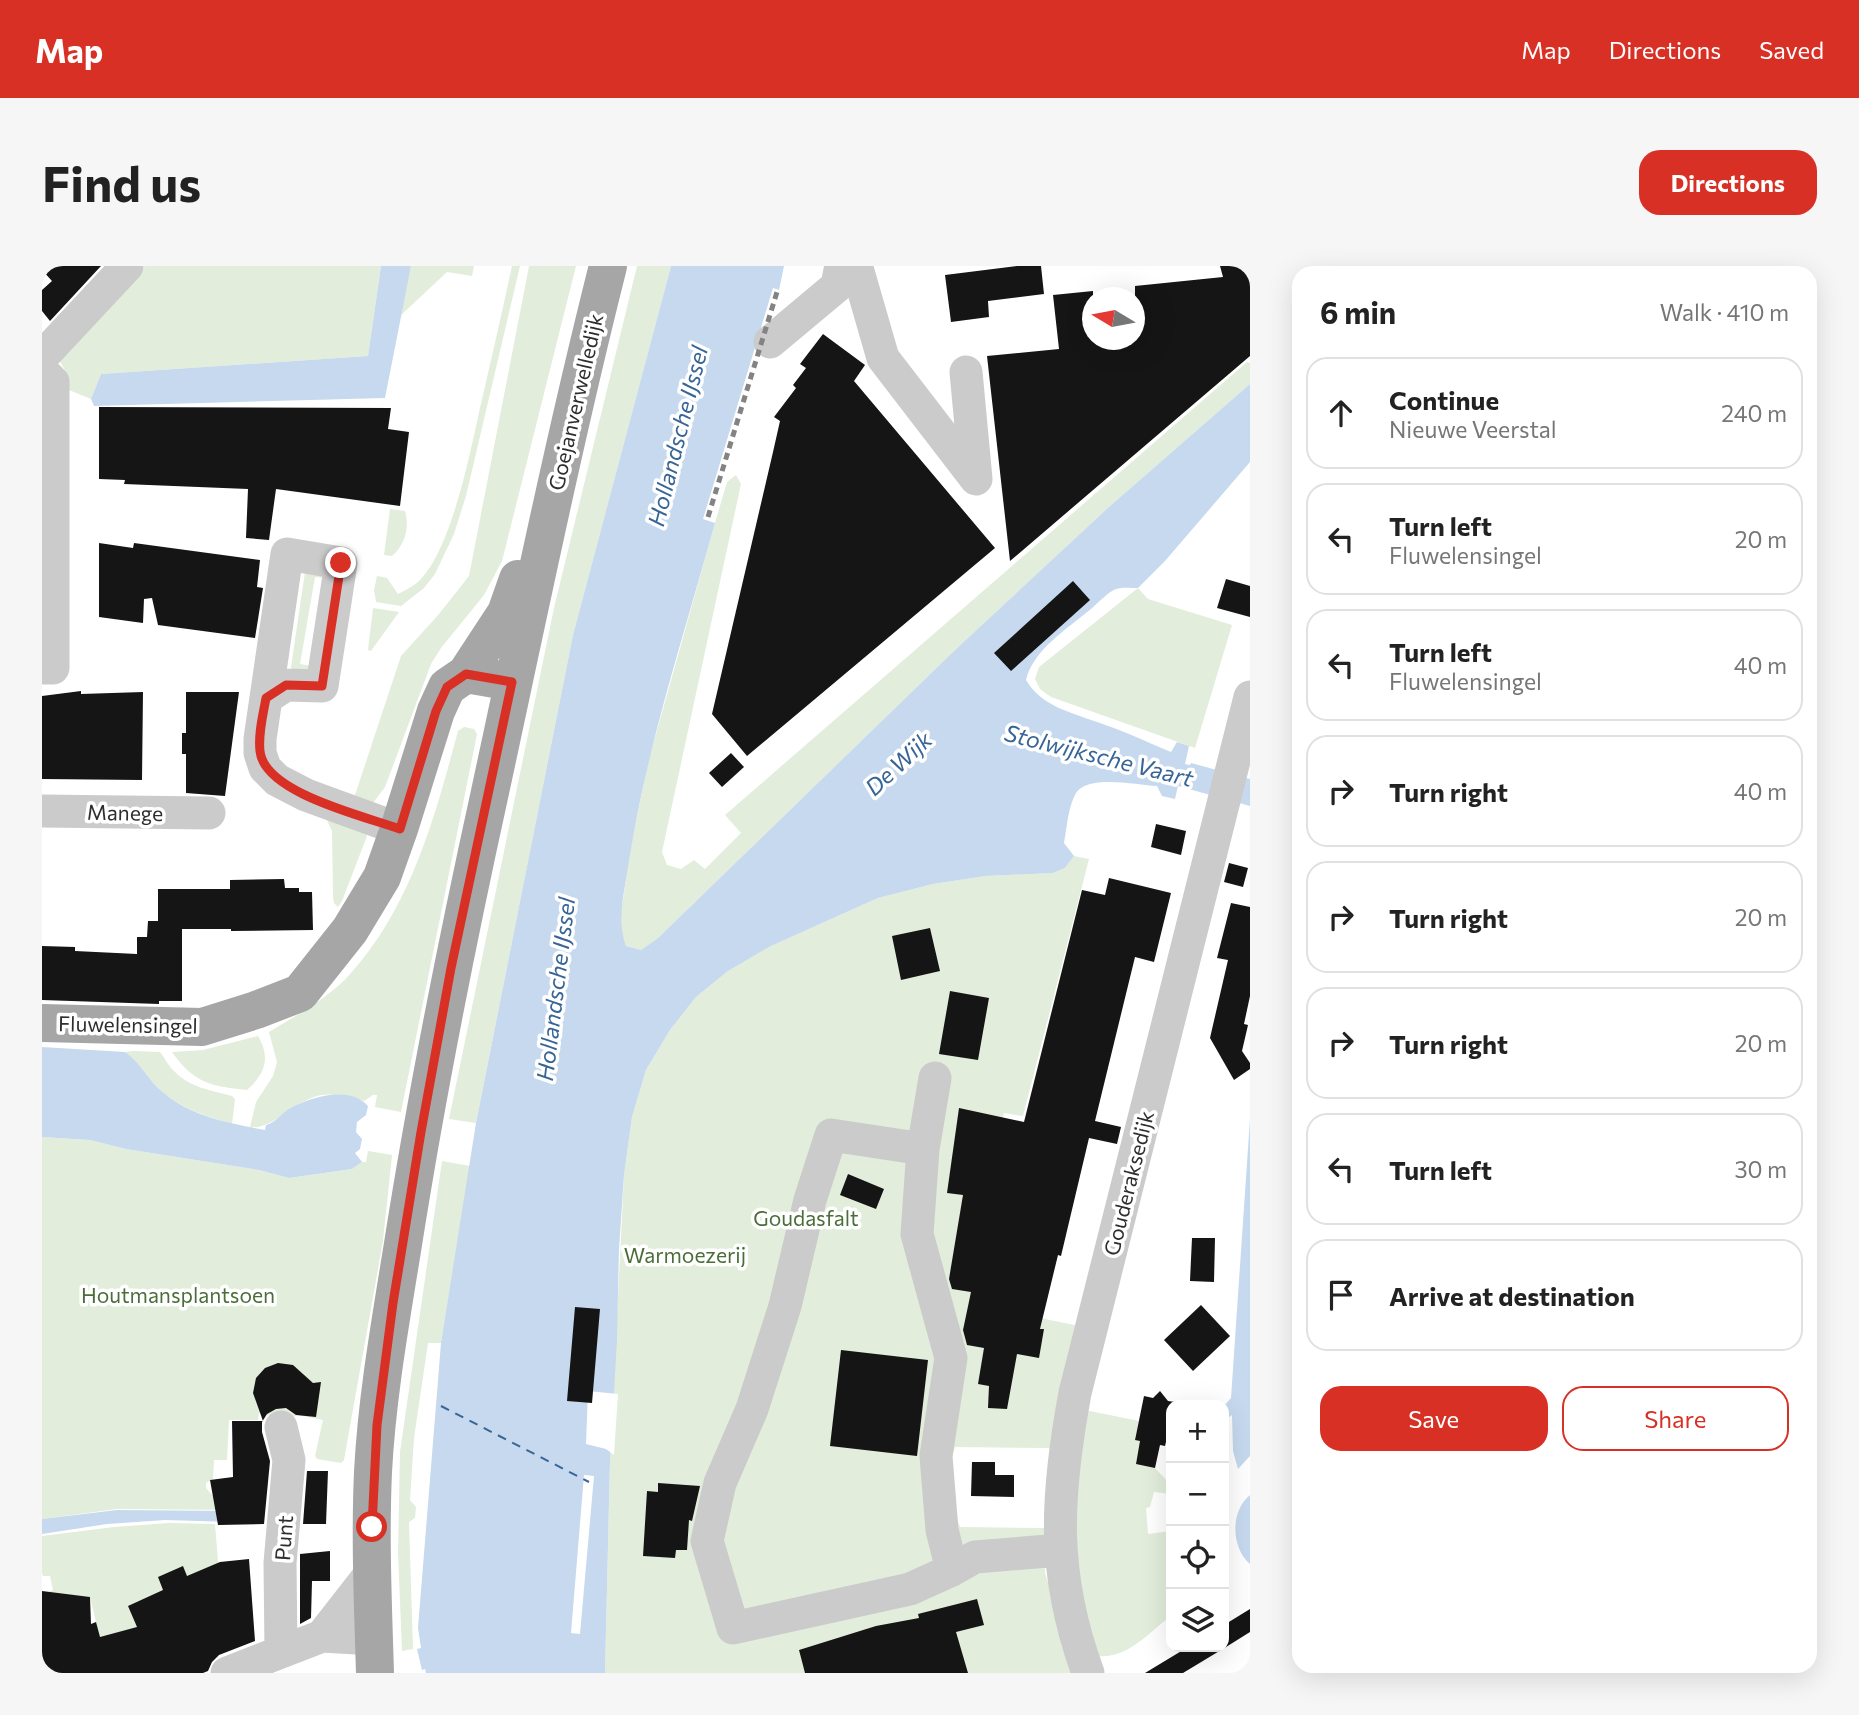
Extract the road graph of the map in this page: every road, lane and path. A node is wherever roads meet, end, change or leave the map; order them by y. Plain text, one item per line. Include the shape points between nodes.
1 (127, 266) edge
2 (608, 266) edge
3 (856, 268) edge
4 (770, 342) dead end
5 (42, 357) edge
6 (42, 371) edge
7 (966, 372) dead end
8 (543, 538) junction
9 (48, 668) edge
10 (466, 674) junction
11 (512, 682) junction
12 (1250, 697) edge
13 (266, 698) junction
14 (42, 811) edge
15 (209, 814) dead end
16 (384, 823) junction
17 (42, 1023) edge
18 (935, 1078) dead end
19 (923, 1149) junction
20 (281, 1427) dead end
21 (1060, 1550) junction
22 (952, 1570) junction
23 (372, 1572) junction
24 (322, 1636) junction
25 (281, 1650) junction
26 (374, 1656) edge
27 (227, 1673) edge
28 (1088, 1673) edge

1 - 5 street
2 - 8 main road, Goejanverwelledijk
3 - 4 street
3 - 7 street via 883,358 976,479
6 - 9 street via 53,382
8 - 10 main road, Fluwelensingel via 516,583 506,613
8 - 11 main road, Goejanverwelledijk
10 - 11 main road
10 - 16 main road, Fluwelensingel via 447,687
11 - 23 main road, Goejanverwelledijk via 451,968 393,1303 373,1470
12 - 21 street, Gouderaksedijk via 1075,1393 1065,1448
13 - 13 street via 287,554 341,563 322,686 286,685
13 - 16 street via 260,739 265,768 294,790
14 - 15 street, Manege
16 - 17 main road, Fluwelensingel via 382,877 350,930 300,993 202,1027
18 - 19 street
19 - 22 street via 917,1234 951,1358 936,1456 942,1530
19 - 22 street via 831,1135 785,1306 752,1409 720,1483 707,1541 733,1628 910,1589
20 - 25 street, Punt via 289,1460 280,1563
21 - 22 street via 975,1557
21 - 28 street, Gouderaksedijk via 1066,1596
23 - 24 street
23 - 26 main road, Goejanverwelledijk
24 - 25 street
24 - 26 street
25 - 27 street

